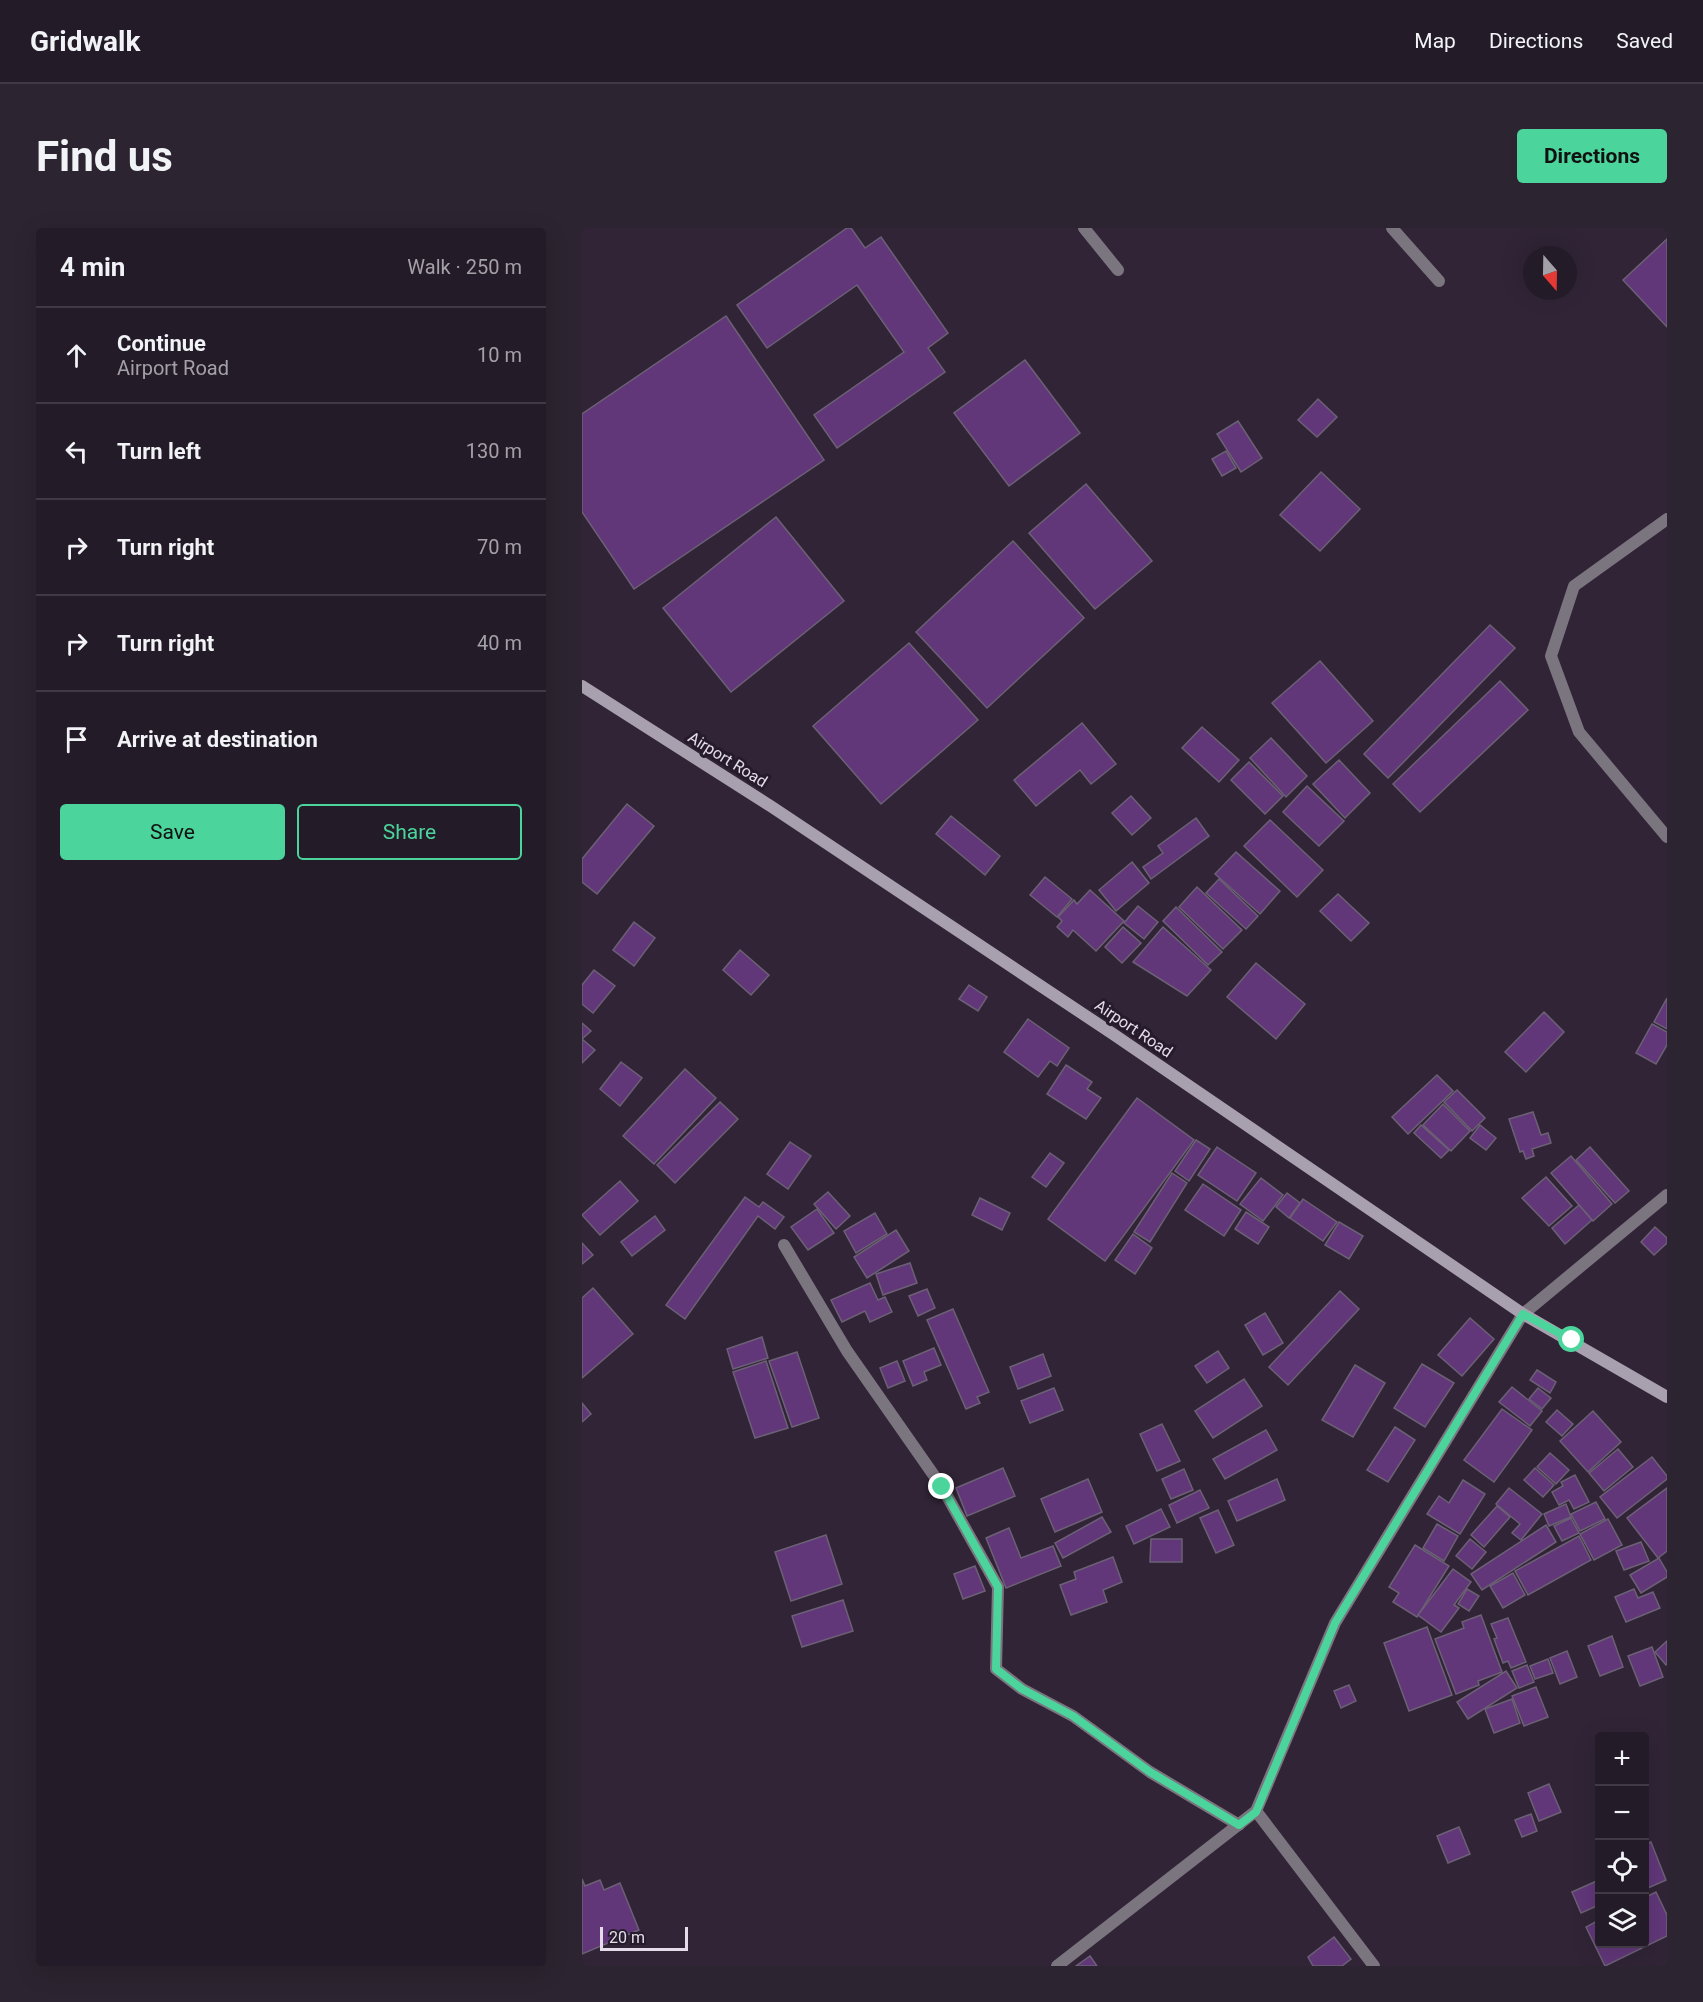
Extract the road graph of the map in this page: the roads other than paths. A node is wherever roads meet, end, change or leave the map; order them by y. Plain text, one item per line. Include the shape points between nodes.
1 (1084, 228) edge
2 (1392, 228) edge
3 (1118, 270) dead end
4 (1438, 281) dead end
5 (1667, 519) edge
6 (582, 686) edge
7 (1667, 837) edge
8 (1667, 1195) edge
9 (784, 1245) dead end
10 (1523, 1314) junction
11 (1667, 1397) edge
12 (1256, 1812) junction
13 (1239, 1825) junction
14 (1057, 1966) edge
15 (1374, 1966) edge

1 - 3 street
2 - 4 street
5 - 7 street via 1574,586 1551,656 1579,732
6 - 10 main road, Airport Road via 1113,1034
8 - 10 street
9 - 13 street via 847,1351 942,1487 998,1587 996,1669 1022,1689 1073,1716 1150,1772
10 - 11 main road, Airport Road
10 - 12 street via 1335,1623
12 - 13 street
12 - 15 street
13 - 14 street

